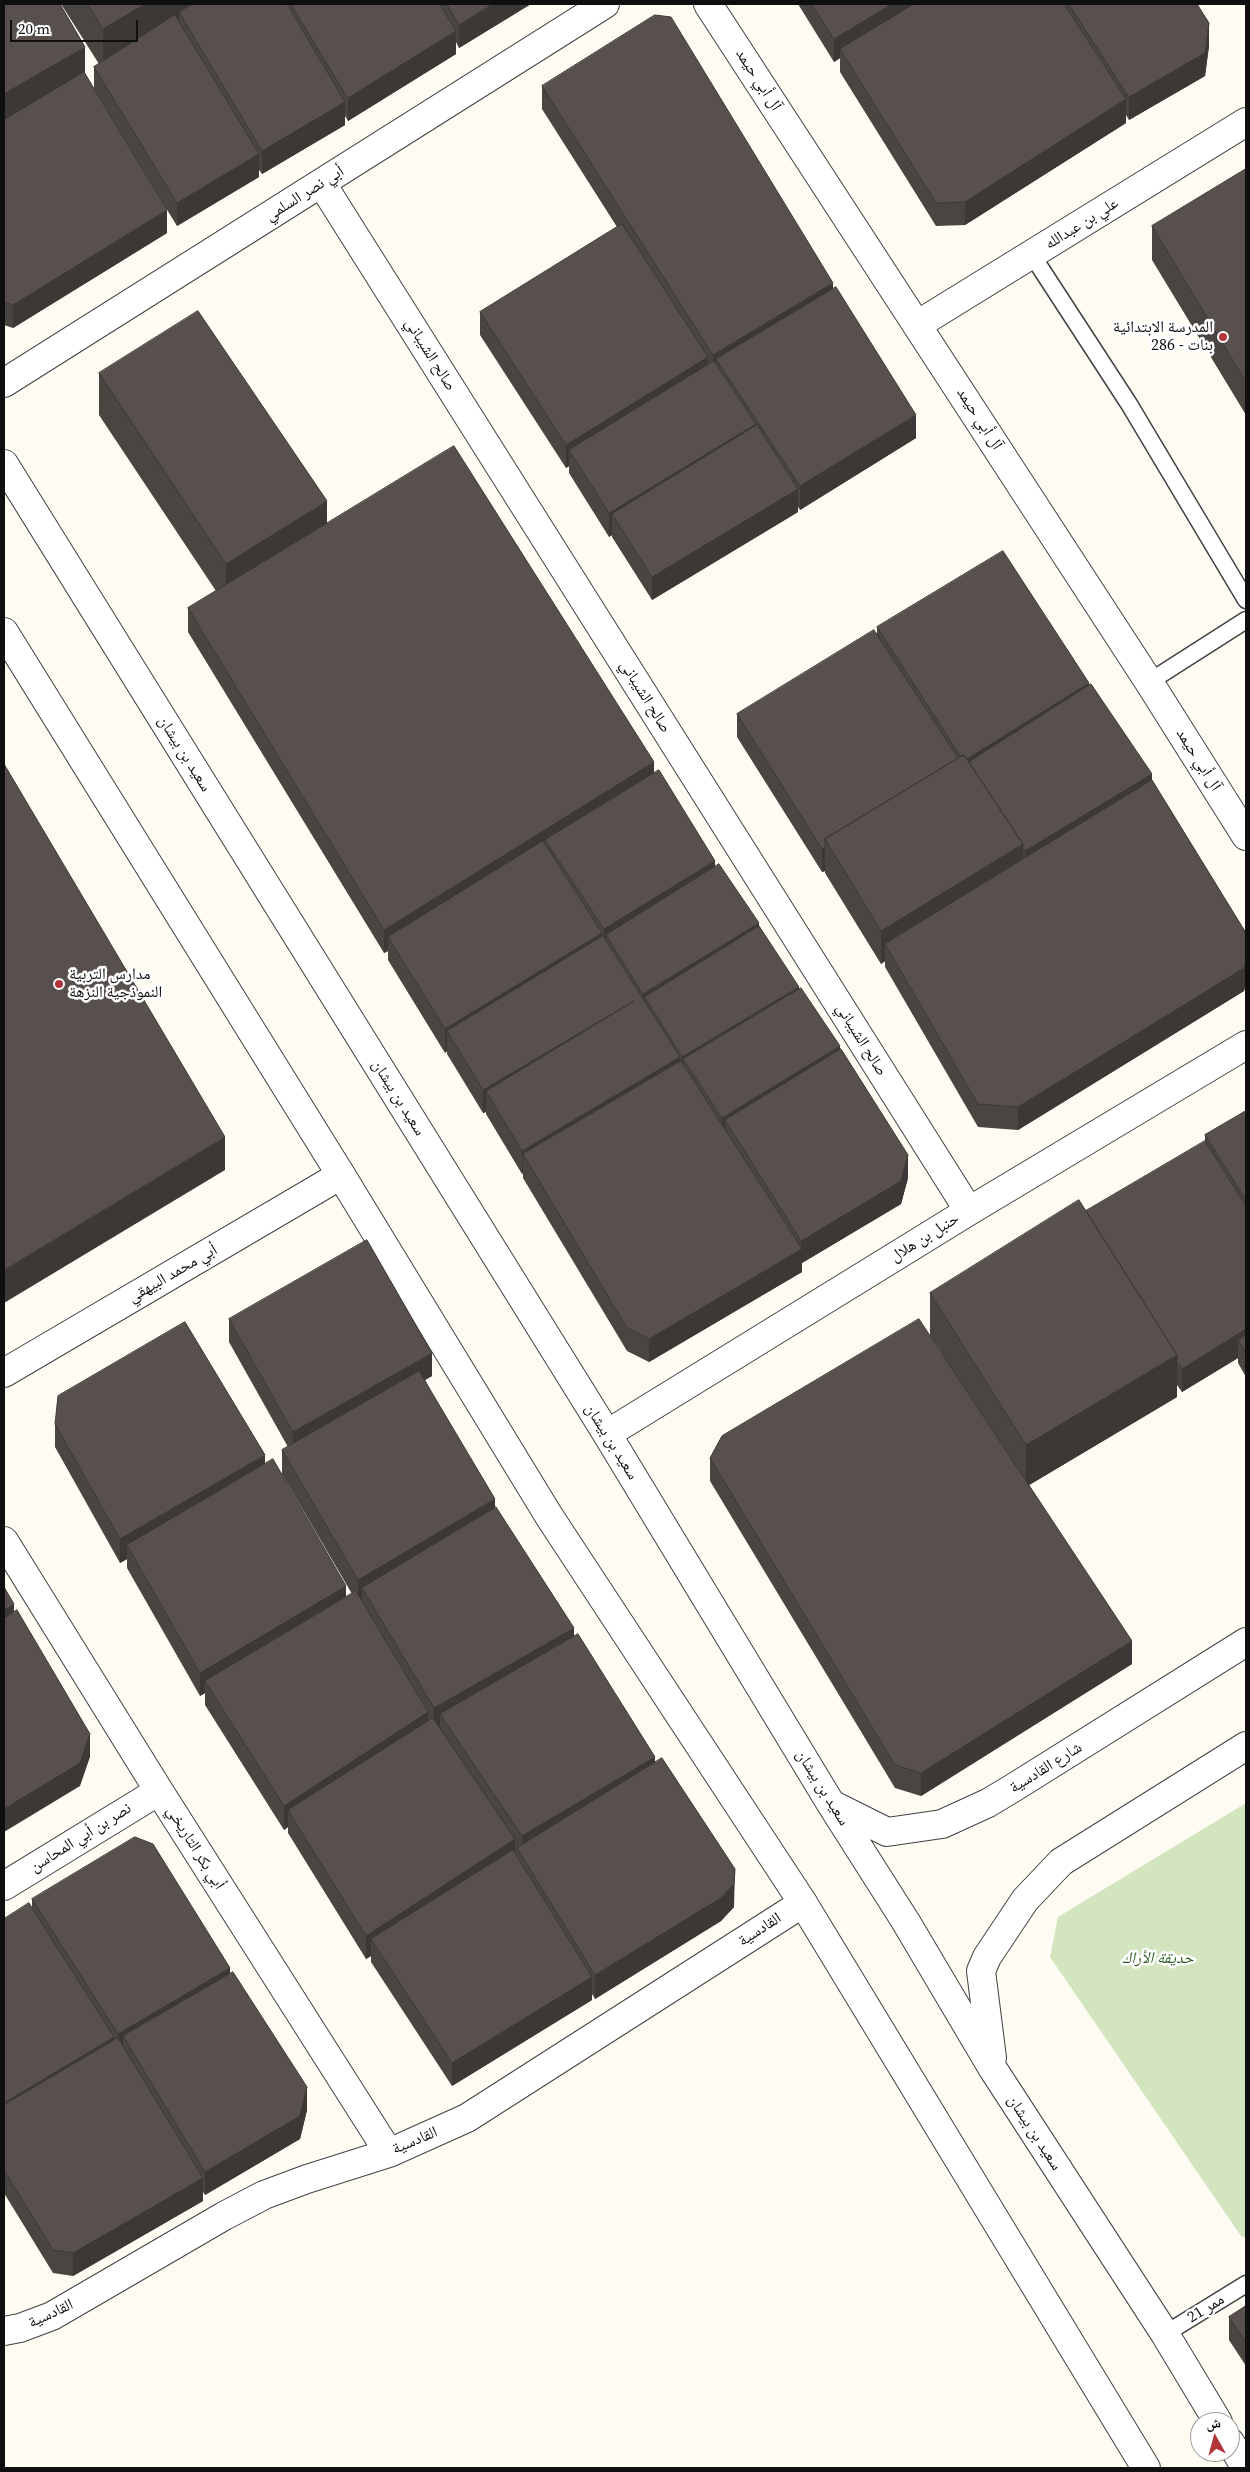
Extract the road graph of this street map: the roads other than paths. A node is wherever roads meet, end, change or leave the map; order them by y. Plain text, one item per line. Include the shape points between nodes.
1 (605, 4) edge
2 (708, 4) edge
3 (1246, 122) edge
4 (322, 184) junction
5 (1032, 255) junction
6 (918, 325) junction
7 (4, 383) edge
8 (4, 464) edge
9 (1246, 600) edge
10 (1246, 620) edge
11 (4, 632) edge
12 (1149, 682) junction
13 (1246, 836) edge
14 (1246, 1045) edge
15 (341, 1175) junction
16 (969, 1211) junction
17 (4, 1373) edge
18 (607, 1434) junction
19 (4, 1541) edge
20 (1246, 1642) edge
21 (1246, 1746) edge
22 (159, 1791) junction
23 (831, 1804) junction
24 (4, 1886) edge
25 (803, 1903) junction
26 (993, 2070) junction
27 (389, 2153) junction
28 (1246, 2284) edge
29 (4, 2331) edge
30 (1165, 2334) junction
31 (1212, 2412) edge
32 (1146, 2468) edge

1 - 4 street, أبي نصر السلمي
2 - 6 street, آل أبي حيمد
3 - 5 street, علي بن عبدالله
4 - 7 street, أبي نصر السلمي
4 - 16 street, صالح الشيباني
5 - 6 street, علي بن عبدالله
5 - 9 lane via 1129,404
6 - 12 street, آل أبي حيمد
8 - 18 street, سعيد بن بيشان
10 - 12 lane
11 - 15 street
12 - 13 street, آل أبي حيمد
14 - 16 street, حنبل بن هلال
15 - 17 street, أبي محمد البيهقي
15 - 25 street via 549,1516
16 - 18 street, حنبل بن هلال
18 - 23 street, سعيد بن بيشان
19 - 22 street, أبي بكر التاريخي
20 - 23 street, شارع القادسية via 988,1803 942,1824 887,1832
21 - 26 street via 1061,1862 1025,1900 981,1971
22 - 24 street, نصر بن أبي المحاسن
22 - 27 street, أبي بكر التاريخي
23 - 26 street, سعيد بن بيشان via 906,1922
25 - 27 street, القادسية via 467,2118
25 - 32 street
26 - 30 street, سعيد بن بيشان
27 - 29 street, القادسية via 264,2195 52,2316
28 - 30 lane, ممر 21
30 - 31 street, سعيد بن بيشان

